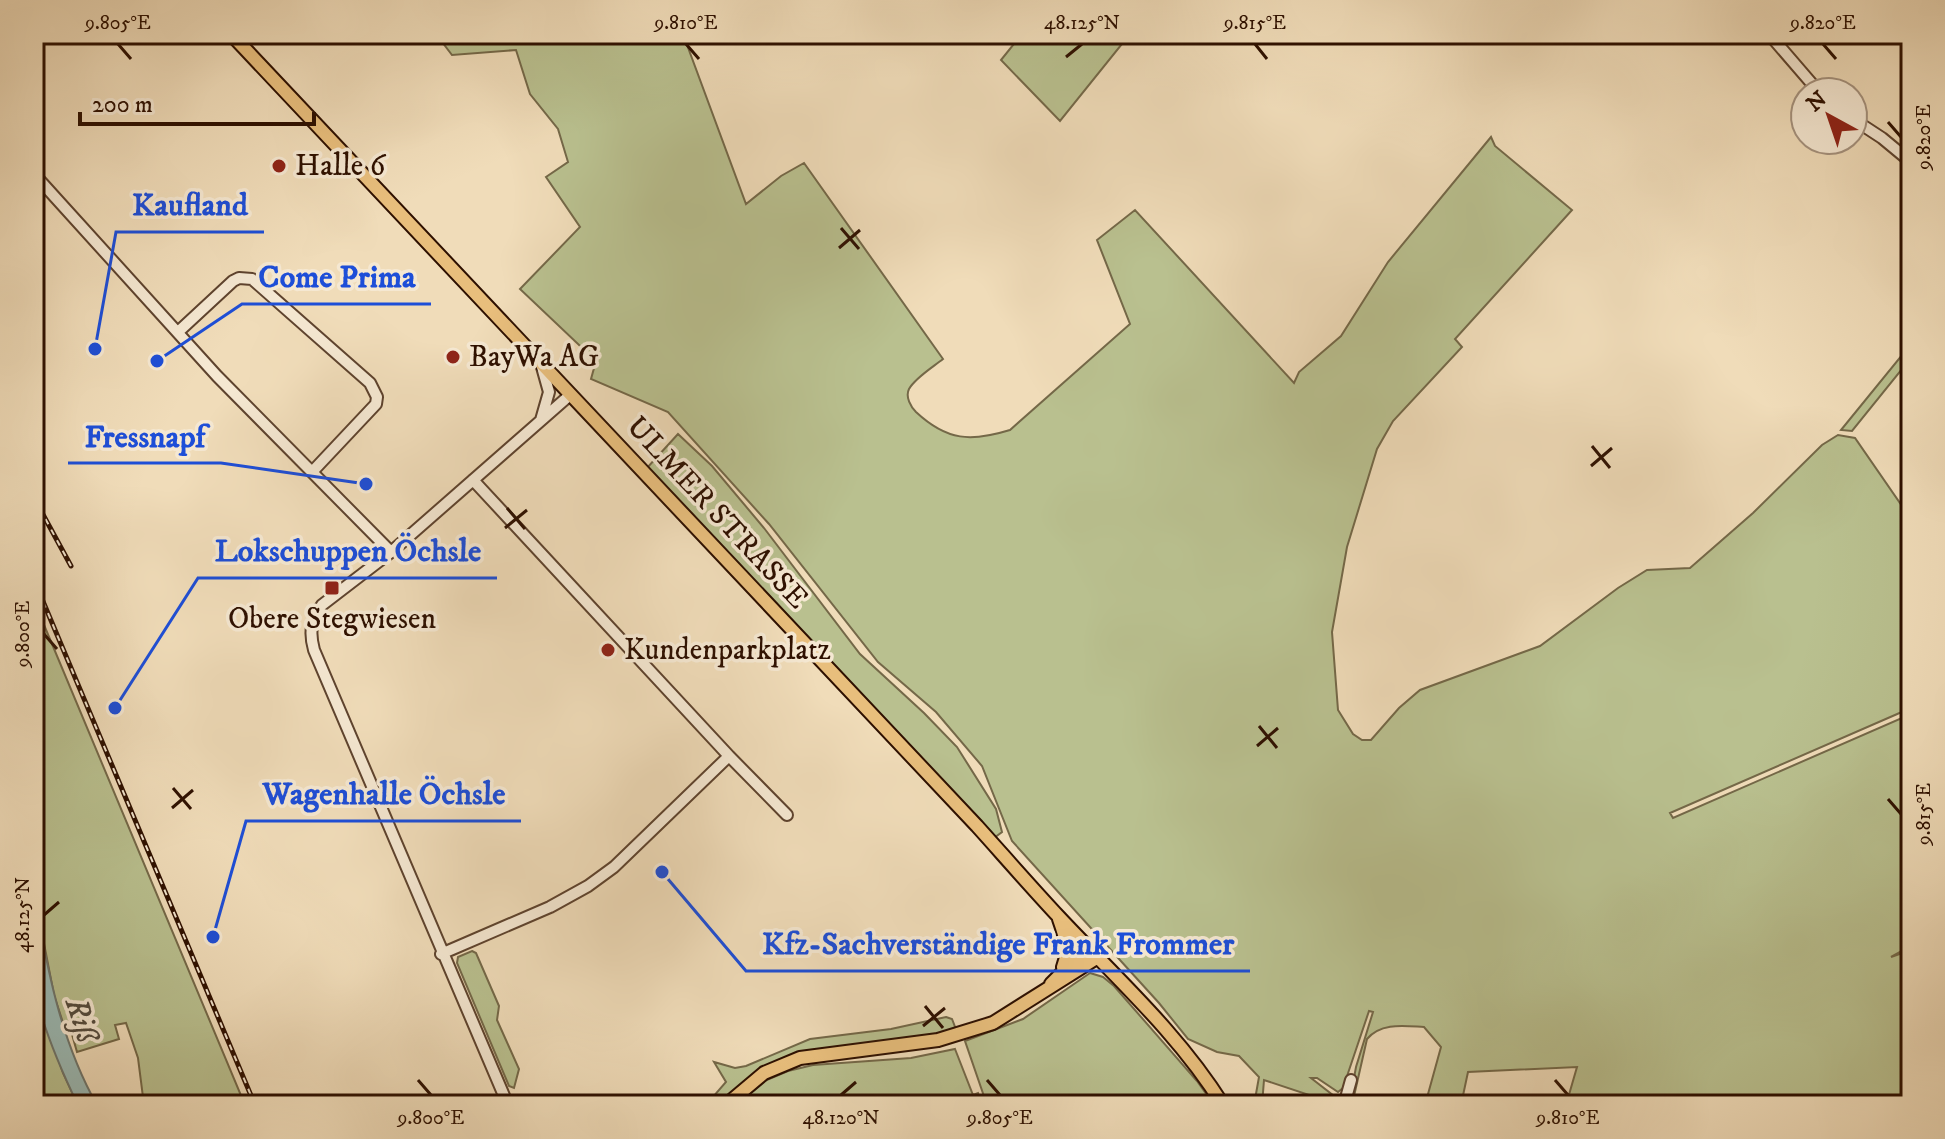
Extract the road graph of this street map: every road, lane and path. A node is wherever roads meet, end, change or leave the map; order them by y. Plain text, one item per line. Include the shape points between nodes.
1 (1769, 34) edge
2 (235, 38) edge
3 (1805, 76) edge
4 (1869, 129) edge
5 (1911, 162) edge
6 (34, 174) edge
7 (178, 332) junction
8 (541, 365) junction
9 (570, 395) junction
10 (540, 422) junction
11 (312, 472) junction
12 (473, 480) junction
13 (391, 552) junction
14 (729, 756) junction
15 (787, 815) dead end
16 (1058, 916) junction
17 (1088, 947) junction
18 (441, 954) junction
19 (1098, 957) junction
20 (1062, 971) junction
21 (1045, 991) junction
22 (1351, 1080) dead end
23 (508, 1105) edge
24 (726, 1105) edge
25 (1223, 1105) edge
26 (1344, 1105) edge

1 - 3 street
2 - 8 main road, ULMER STRASSE
4 - 5 street
6 - 7 street
7 - 11 street
7 - 11 street via 233,281 252,279 370,383 376,404
8 - 9 main road, ULMER STRASSE
8 - 10 street via 549,392
9 - 10 street
9 - 16 main road, ULMER STRASSE
10 - 12 street
11 - 13 street
12 - 13 street
12 - 14 street
13 - 18 street via 322,605 311,637
14 - 15 street
14 - 18 street via 588,886
16 - 17 main road, ULMER STRASSE
16 - 20 main road via 1067,942
17 - 19 main road, ULMER STRASSE
17 - 20 main road
18 - 23 street
19 - 21 main road
19 - 25 main road, ULMER STRASSE via 1177,1040
20 - 21 main road
21 - 24 main road via 993,1023 949,1037 800,1058 764,1073
22 - 26 street

